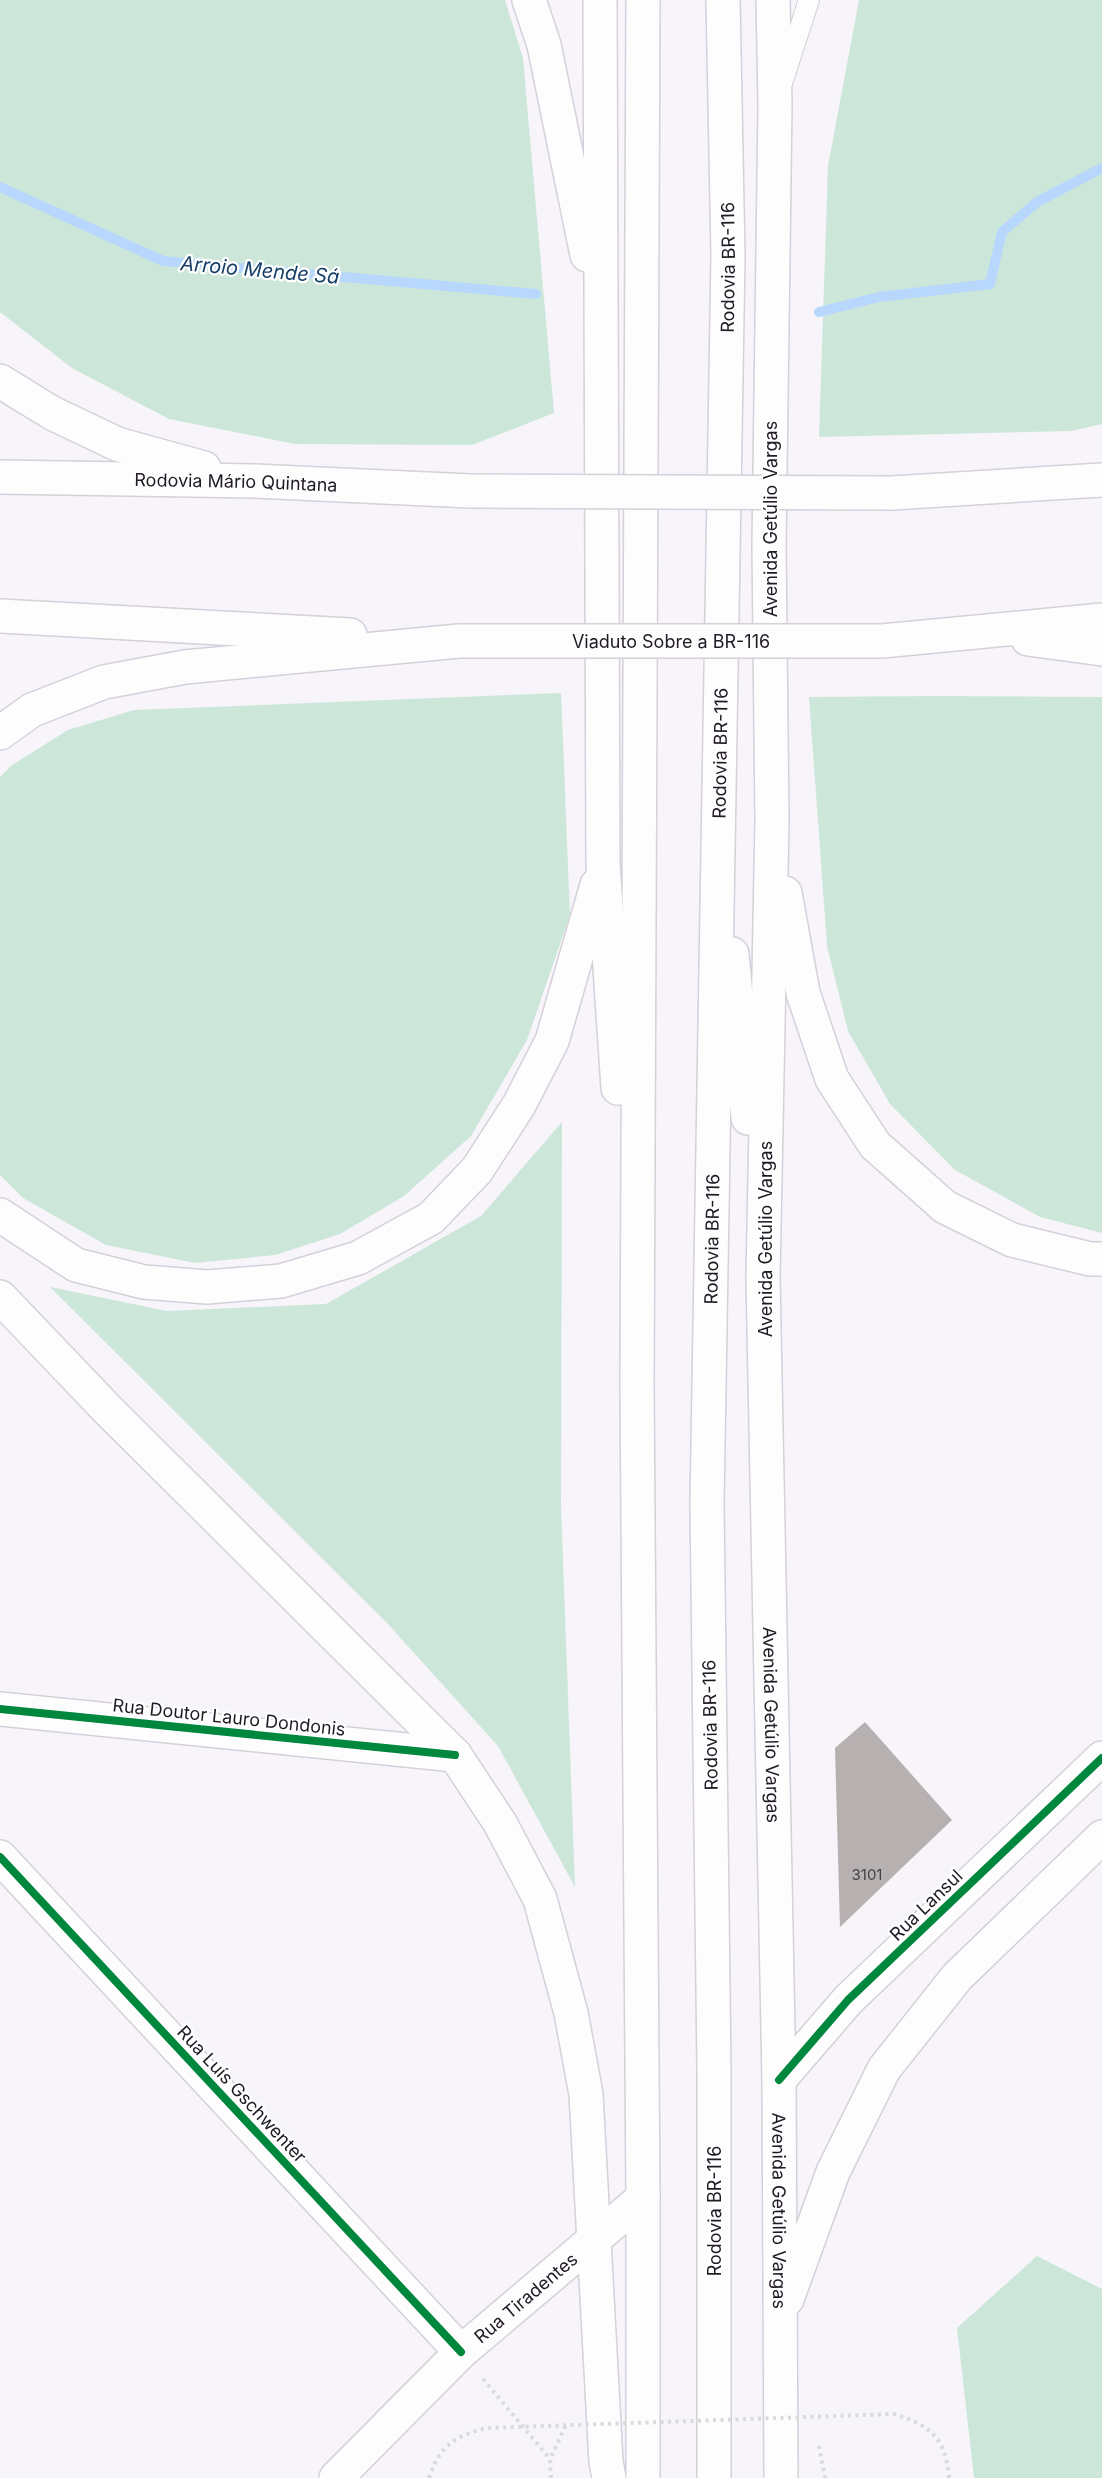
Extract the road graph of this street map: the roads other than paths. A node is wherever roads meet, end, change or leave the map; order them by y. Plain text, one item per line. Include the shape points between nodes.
1 (529, 0) edge
2 (600, 0) edge
3 (643, 0) edge
4 (723, 0) edge
5 (773, 0) edge
6 (809, 0) edge
7 (775, 105) junction
8 (601, 321) junction
9 (0, 381) edge
10 (0, 477) edge
11 (1102, 480) edge
12 (255, 482) junction
13 (0, 616) edge
14 (1102, 620) edge
15 (969, 631) junction
16 (459, 641) junction
17 (1102, 649) edge
18 (0, 733) edge
19 (772, 821) junction
20 (716, 859) junction
21 (603, 863) junction
22 (0, 1215) edge
23 (1102, 1259) edge
24 (763, 1278) junction
25 (0, 1297) edge
26 (637, 1383) junction
27 (0, 1709) edge
28 (455, 1755) junction
29 (1102, 1758) edge
30 (1102, 1837) edge
31 (0, 1857) edge
32 (779, 2080) junction
33 (643, 2198) junction
34 (594, 2240) junction
35 (779, 2320) junction
36 (461, 2352) junction
37 (336, 2478) edge
38 (609, 2478) edge
39 (643, 2478) edge
40 (714, 2478) edge
41 (781, 2478) edge

1 - 8 main road via 544,45
2 - 8 main road
3 - 26 main road
4 - 20 main road, Rodovia BR-116 via 728,256
5 - 7 main road, Avenida Getúlio Vargas
6 - 7 lane
7 - 19 main road, Avenida Getúlio Vargas via 769,546
8 - 21 main road
9 - 12 main road via 117,444
10 - 12 main road, Rodovia Mário Quintana
11 - 12 main road, Rodovia Mário Quintana, bridge via 892,493 470,491
13 - 16 main road
14 - 15 main road
15 - 16 main road, Viaduto Sobre a BR-116, bridge via 882,641
15 - 17 main road
16 - 18 main road via 184,667 104,682 32,710
19 - 23 main road via 803,993 832,1079 875,1146 945,1207 1012,1240
19 - 24 main road, Avenida Getúlio Vargas
20 - 24 main road via 734,966
20 - 40 main road, Rodovia BR-116 via 707,1504
21 - 22 main road via 552,1041 519,1105 477,1170 432,1218 358,1258 281,1281 207,1287 144,1282 76,1265
21 - 26 main road
24 - 32 main road, Avenida Getúlio Vargas
25 - 28 main road via 108,1410
26 - 33 main road
27 - 28 main road, Rua Doutor Lauro Dondonis
28 - 34 main road via 500,1823 540,1899 571,2013 586,2094
29 - 32 main road, Rua Lansul via 848,2000
30 - 35 main road via 957,1977 884,2069 833,2172
31 - 36 main road, Rua Luís Gschwenter
32 - 35 main road, Avenida Getúlio Vargas
33 - 34 main road, Rua Tiradentes
33 - 39 main road
34 - 36 main road, Rua Tiradentes
34 - 38 main road
35 - 41 main road, Avenida Getúlio Vargas
36 - 37 main road, Rua Tiradentes

